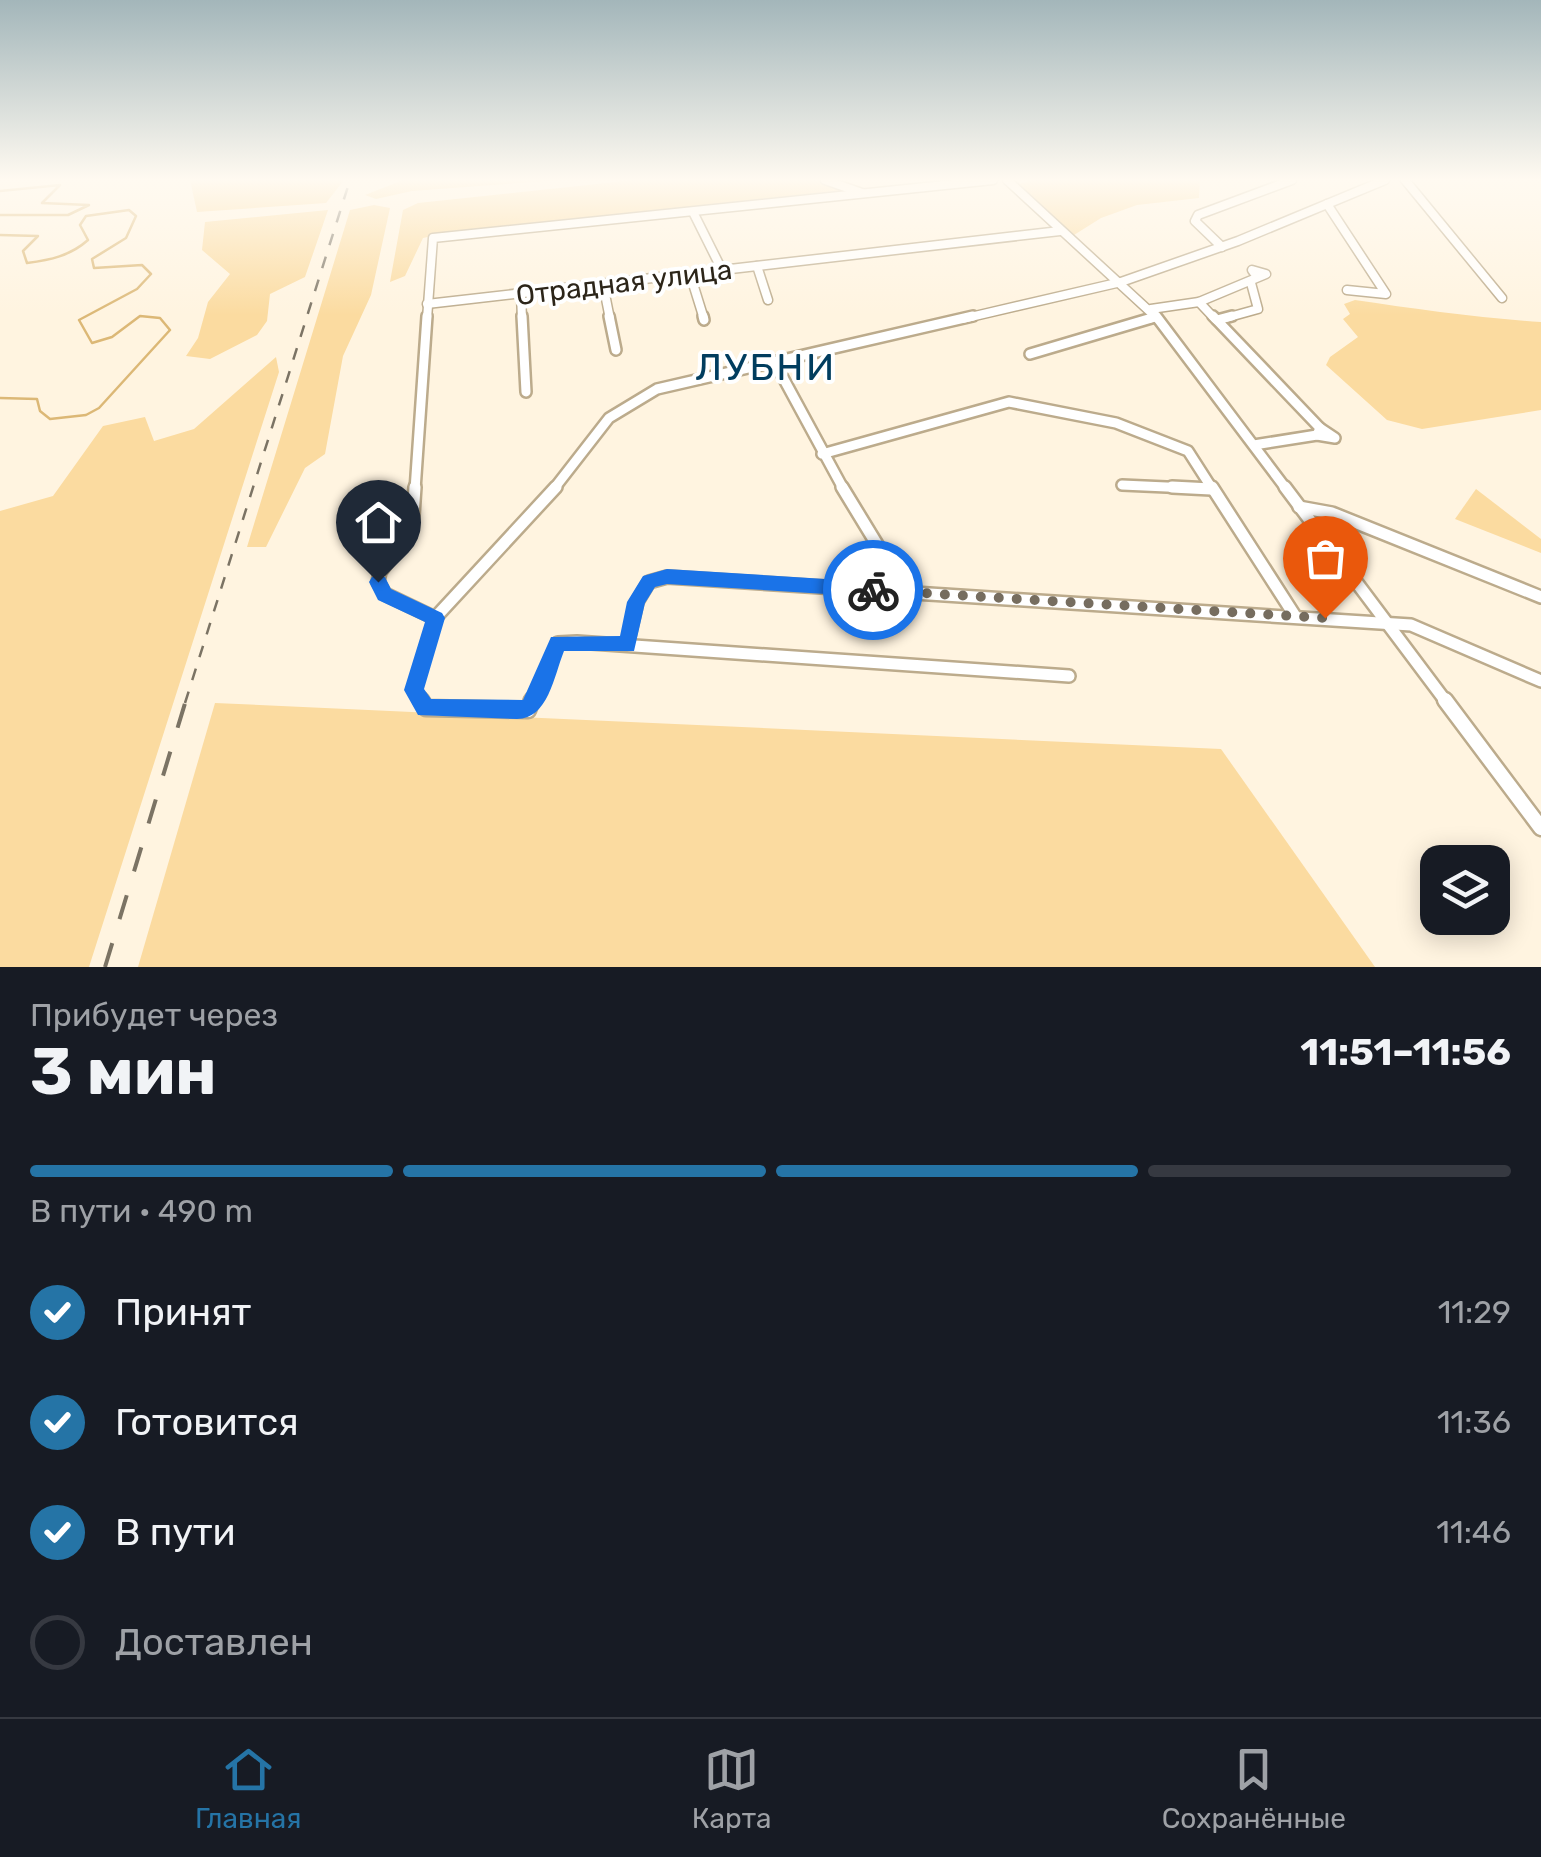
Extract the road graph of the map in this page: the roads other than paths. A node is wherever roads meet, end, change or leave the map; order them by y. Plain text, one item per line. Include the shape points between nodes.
1 (562, 225) edge
2 (700, 225) edge
3 (1054, 225) edge
4 (1199, 225) edge
5 (1275, 225) edge
6 (1341, 225) edge
7 (1442, 225) edge
8 (1060, 231) junction
9 (1222, 247) junction
10 (756, 266) junction
11 (722, 270) junction
12 (690, 274) junction
13 (1120, 282) junction
14 (604, 284) junction
15 (1348, 290) dead end
16 (521, 294) junction
17 (1502, 298) dead end
18 (768, 300) dead end
19 (1199, 302) junction
20 (427, 304) junction
21 (1153, 313) junction
22 (704, 320) dead end
23 (1216, 320) junction
24 (616, 350) dead end
25 (1030, 354) dead end
26 (774, 362) junction
27 (526, 392) dead end
28 (1254, 445) junction
29 (822, 454) junction
30 (1122, 485) dead end
31 (1211, 489) junction
32 (1296, 503) junction
33 (906, 592) junction
34 (1541, 596) edge
35 (1295, 616) junction
36 (436, 618) junction
37 (1385, 623) junction
38 (627, 645) junction
39 (1069, 676) dead end
40 (1541, 681) edge
41 (1541, 828) edge

1 - 20 street via 433,238
2 - 11 street
3 - 8 street
4 - 9 street
5 - 9 street
6 - 15 street via 1386,294
7 - 17 street
8 - 10 street, Отрадная улица
8 - 13 street
9 - 13 street
10 - 11 street, Отрадная улица
10 - 18 street
11 - 12 street, Отрадная улица
12 - 14 street, Отрадная улица
12 - 22 street
13 - 21 street
13 - 26 street
14 - 16 street, Отрадная улица
14 - 24 street
16 - 20 street, Отрадная улица
16 - 27 street
19 - 21 street
19 - 23 street
19 - 23 street via 1254,280 1258,309
20 - 36 street via 412,530 378,582 385,594
21 - 25 street
21 - 28 street
23 - 28 street via 1318,432
26 - 29 street
26 - 36 street via 656,389 609,418 565,477
28 - 32 street
29 - 31 street via 1009,402 1116,424 1188,451
29 - 33 street
30 - 31 street
31 - 35 street
32 - 34 street
32 - 37 street
33 - 35 street
33 - 38 street via 667,576 649,582 636,602
35 - 37 street
36 - 38 street via 414,690 426,708 528,710 558,642
37 - 40 street via 1411,625
37 - 41 street
38 - 39 street

